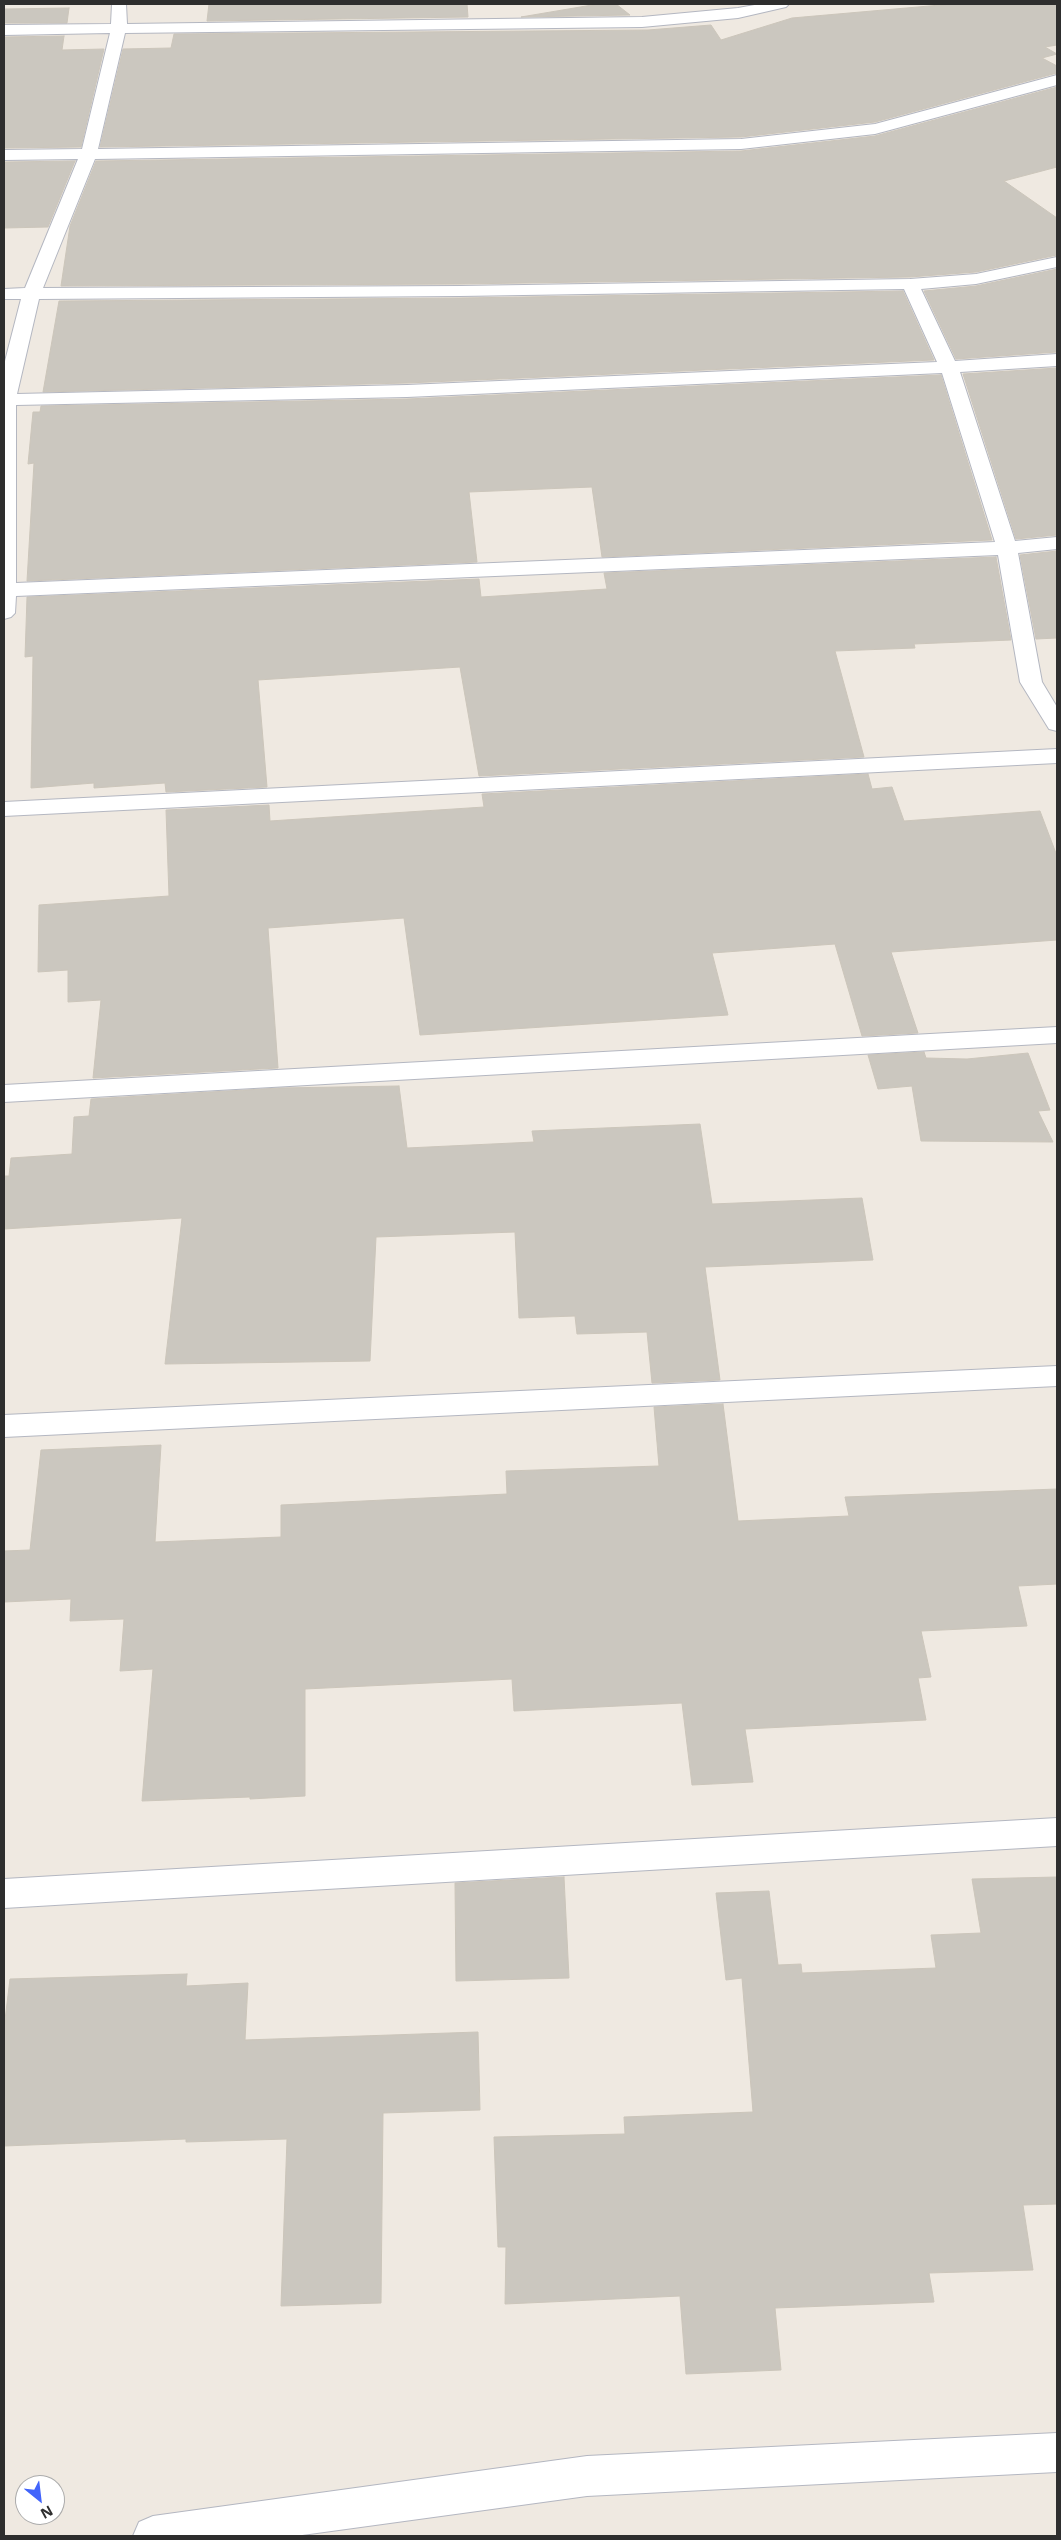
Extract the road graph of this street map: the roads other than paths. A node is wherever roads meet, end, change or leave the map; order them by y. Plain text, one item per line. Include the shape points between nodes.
1 (118, 4) edge
2 (781, 4) edge
3 (119, 27) junction
4 (4, 30) edge
5 (1057, 80) edge
6 (89, 153) junction
7 (4, 154) edge
8 (1057, 262) edge
9 (910, 284) junction
10 (32, 293) junction
11 (4, 294) edge
12 (1057, 360) edge
13 (949, 367) junction
14 (5, 400) edge
15 (1057, 543) edge
16 (1007, 548) junction
17 (5, 590) edge
18 (4, 613) edge
19 (1057, 724) edge
20 (1057, 756) edge
21 (4, 809) edge
22 (1057, 1035) edge
23 (4, 1094) edge
24 (1057, 1376) edge
25 (4, 1426) edge
26 (1057, 1832) edge
27 (4, 1894) edge
28 (1057, 2452) edge
29 (153, 2536) edge

1 - 3 street
2 - 3 street via 738,13 642,22
3 - 4 street
3 - 6 street
5 - 6 street via 875,129 741,144
6 - 7 street
6 - 10 street
8 - 9 street via 976,280
9 - 10 street
9 - 13 street
10 - 11 street
10 - 14 street
12 - 13 street
13 - 14 street via 407,391
13 - 16 street
14 - 17 street
15 - 16 street
16 - 17 street
16 - 19 street via 1031,682
17 - 18 street
20 - 21 street
22 - 23 street
24 - 25 street
26 - 27 street
28 - 29 street via 587,2476

